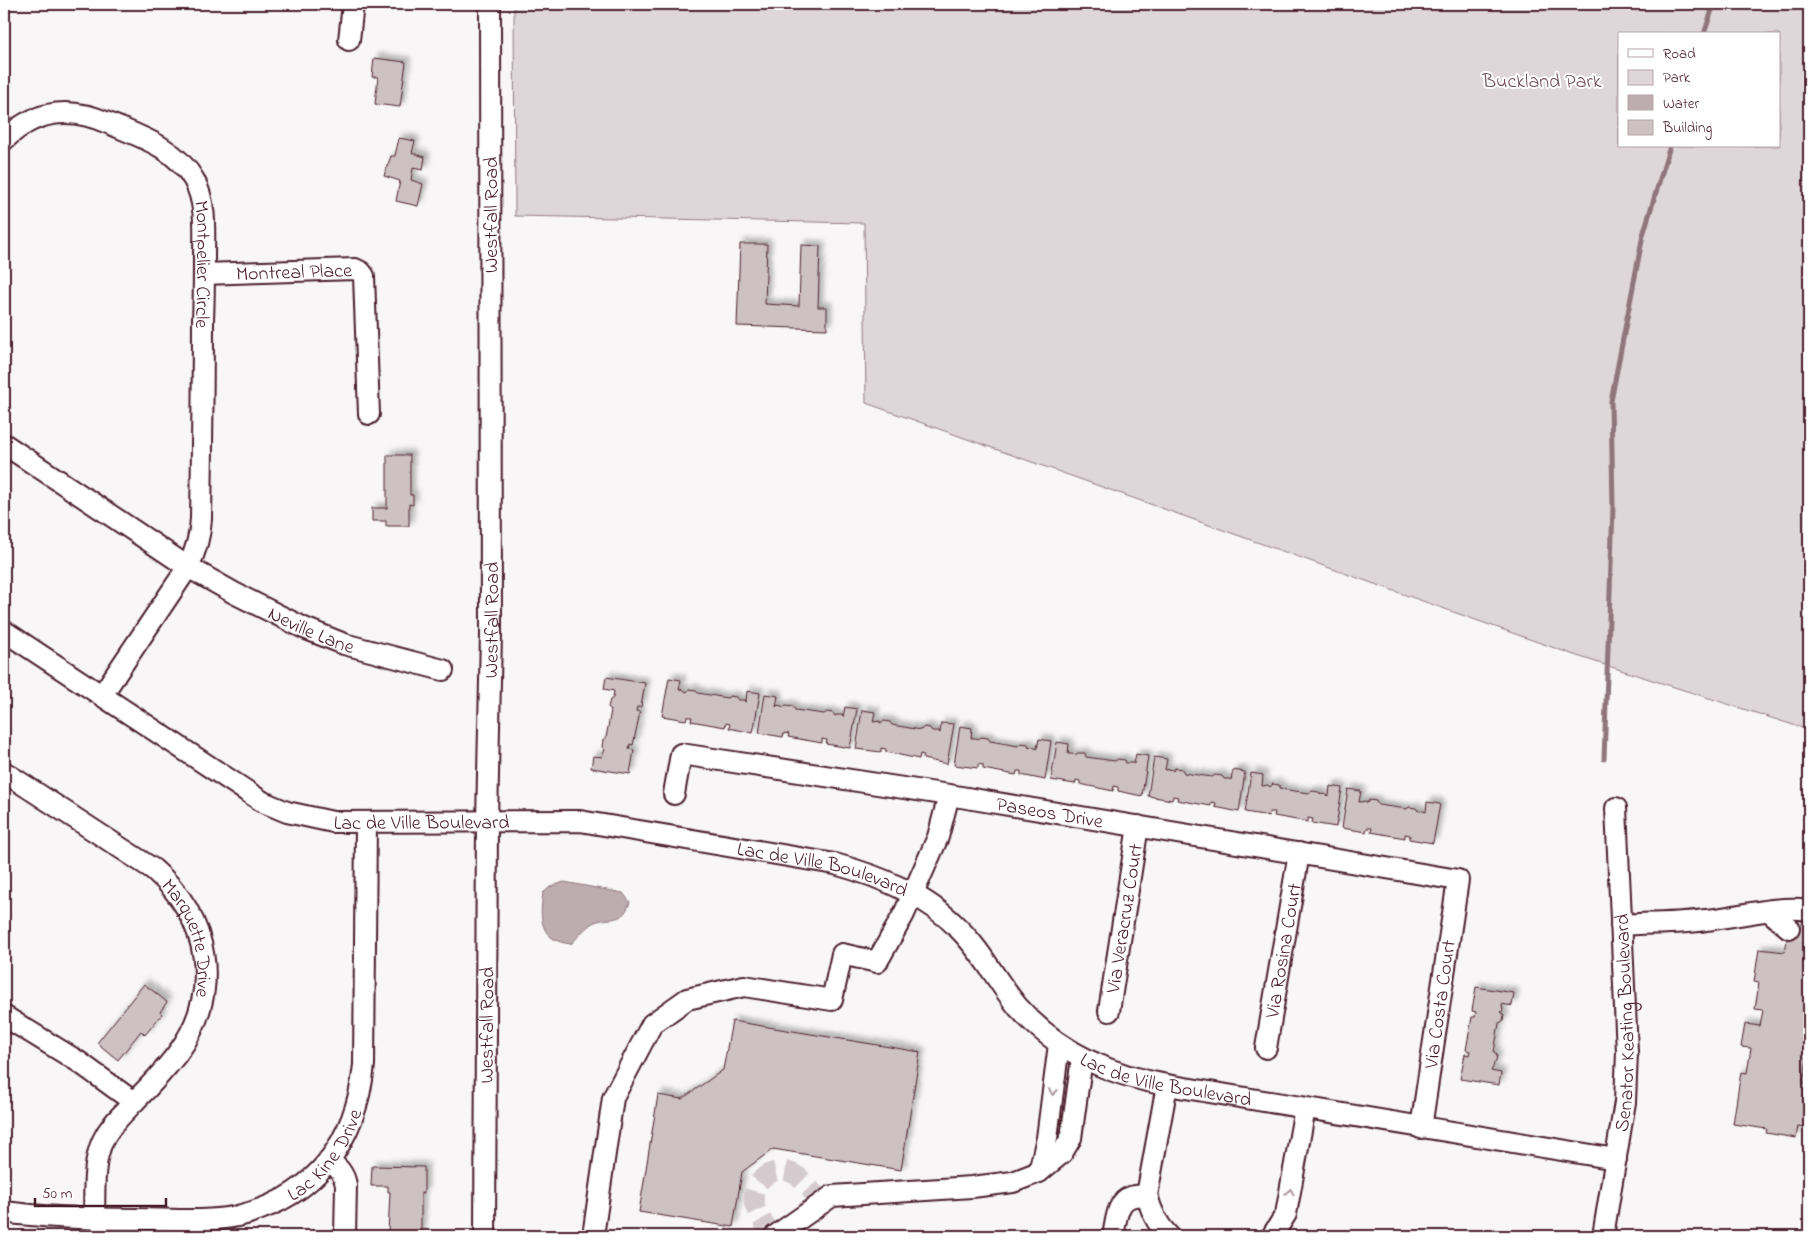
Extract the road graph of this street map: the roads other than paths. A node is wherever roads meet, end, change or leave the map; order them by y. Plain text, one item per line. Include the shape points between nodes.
1 (353, 4) edge
2 (490, 4) edge
3 (349, 40) dead end
4 (7, 130) edge
5 (204, 274) junction
6 (369, 414) dead end
7 (4, 444) edge
8 (188, 567) junction
9 (4, 631) edge
10 (443, 670) dead end
11 (102, 695) junction
12 (4, 772) edge
13 (674, 794) dead end
14 (949, 795) junction
15 (1616, 808) dead end
16 (487, 821) junction
17 (366, 822) junction
18 (1138, 826) junction
19 (1298, 853) junction
20 (1458, 880) joint
21 (913, 894) junction
22 (1809, 910) edge
23 (1769, 911) junction
24 (1622, 925) junction
25 (1789, 928) tunnel mouth
26 (1109, 1011) dead end
27 (4, 1016) edge
28 (1060, 1044) junction
29 (1266, 1048) dead end
30 (1082, 1058) junction
31 (1167, 1085) junction
32 (134, 1102) junction
33 (1304, 1108) junction
34 (1421, 1128) junction
35 (1616, 1159) junction
36 (330, 1160) junction
37 (1039, 1172) junction
38 (1147, 1195) junction
39 (4, 1212) edge
40 (94, 1218) junction
41 (345, 1236) edge
42 (485, 1236) edge
43 (593, 1236) edge
44 (775, 1236) edge
45 (1114, 1236) edge
46 (1169, 1236) edge
47 (1272, 1236) edge
48 (1603, 1236) edge

1 - 3 street
2 - 16 street, Westfall Road via 491,634
4 - 5 street, Montpelier Circle via 46,115 78,113 152,141 177,157 196,186 202,204
5 - 6 street, Montreal Place via 355,269 361,272 364,276
5 - 8 street, Montpelier Circle via 201,519 199,540
7 - 8 street
8 - 10 street, Neville Lane via 304,628 344,644
8 - 11 street, Montpelier Circle
9 - 11 street, Lac de Ville Boulevard
11 - 17 street, Lac de Ville Boulevard via 263,802 307,817 333,822
12 - 32 street, Marquette Drive via 153,869 182,900 196,926 204,955 201,1009 177,1054
13 - 14 street, Paseos Drive via 681,754
14 - 18 street, Paseos Drive
14 - 21 street via 938,836
15 - 24 street, Senator Keating Boulevard
16 - 17 street, Lac de Ville Boulevard
16 - 21 street, Lac de Ville Boulevard via 580,821 834,864 865,872
16 - 42 street, Westfall Road
17 - 36 street, Lac Kine Drive via 364,1065 358,1104 343,1140
18 - 19 street, Paseos Drive
18 - 26 street, Via Veracruz Court
19 - 20 street, Paseos Drive
19 - 29 street, Via Rosina Court
20 - 34 street, Via Costa Court
21 - 28 street, Lac de Ville Boulevard via 958,928 1018,1006
21 - 43 street via 877,962 842,954 832,1000 744,986 687,999 652,1024 613,1098
22 - 23 street
23 - 24 street via 1686,922
23 - 25 street
24 - 35 street, Senator Keating Boulevard via 1627,1052 1625,1102
27 - 32 street
28 - 30 street, Lac de Ville Boulevard
28 -> 37 street
30 - 31 street, Lac de Ville Boulevard via 1118,1074
30 - 37 street via 1071,1138 1062,1153
31 - 33 street, Lac de Ville Boulevard
31 - 38 street
32 - 40 street, Marquette Drive via 116,1120 103,1140 96,1168
33 - 34 street, Lac de Ville Boulevard
47 -> 33 street via 1286,1214
34 - 35 street, Lac de Ville Boulevard
35 - 48 street, Senator Keating Boulevard
36 - 40 street, Lac Kine Drive via 313,1178 282,1199 237,1216 190,1220
36 - 41 street via 345,1177
37 - 44 street via 1013,1182 972,1187 832,1196
38 - 45 street via 1130,1197 1122,1202
38 - 46 street via 1150,1210
39 - 40 street, Lac Kine Drive

